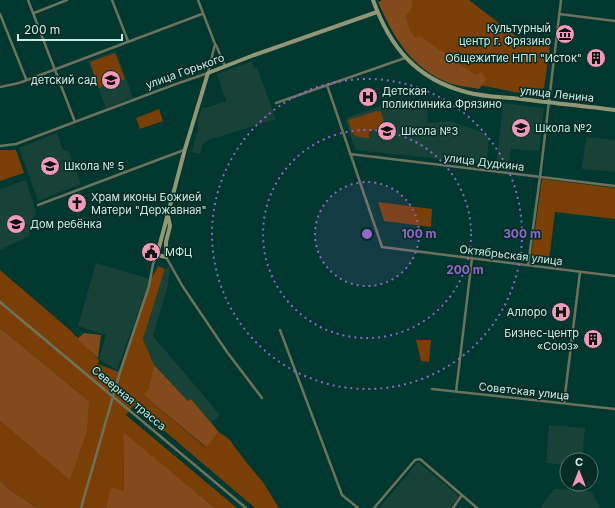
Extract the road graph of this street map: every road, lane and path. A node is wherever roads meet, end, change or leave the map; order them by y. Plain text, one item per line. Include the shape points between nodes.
1 (28, 0) edge
2 (67, 0) edge
3 (112, 0) edge
4 (198, 0) edge
5 (373, 0) edge
6 (561, 0) edge
7 (377, 12) junction
8 (34, 13) junction
9 (0, 14) edge
10 (202, 14) junction
11 (559, 14) junction
12 (615, 21) edge
13 (128, 41) junction
14 (215, 44) junction
15 (405, 58) junction
16 (225, 67) junction
17 (54, 69) junction
18 (208, 73) junction
19 (26, 79) junction
20 (327, 85) junction
21 (0, 87) edge
22 (549, 102) junction
23 (276, 103) dead end
24 (615, 110) edge
25 (76, 122) junction
26 (0, 146) edge
27 (185, 149) junction
28 (350, 154) junction
29 (540, 177) junction
30 (615, 186) edge
31 (38, 205) dead end
32 (168, 216) junction
33 (156, 255) junction
34 (166, 257) junction
35 (472, 258) junction
36 (528, 265) junction
37 (580, 272) junction
38 (615, 276) edge
39 (0, 302) edge
40 (280, 330) dead end
41 (432, 389) dead end
42 (456, 392) junction
43 (114, 396) junction
44 (262, 398) dead end
45 (564, 403) junction
46 (615, 409) edge
47 (462, 495) junction
48 (81, 508) edge
49 (246, 508) edge
50 (358, 508) edge
51 (374, 508) edge
52 (453, 508) edge
53 (477, 508) edge

1 - 8 street
2 - 8 street
3 - 13 street
4 - 10 street
5 - 7 street, улица Ленина
6 - 11 street
7 - 15 street, улица Ленина via 391,39
7 - 16 street, улица Горького
8 - 17 street
9 - 19 street
10 - 13 street
10 - 14 street
11 - 12 street
11 - 22 street
13 - 17 street
14 - 16 street
14 - 18 street
15 - 20 street
15 - 22 street, улица Ленина via 419,71 435,80 468,93
16 - 18 street, улица Горького
17 - 19 street
17 - 25 street
18 - 25 street, улица Горького
18 - 27 street
19 - 21 street
20 - 23 street
20 - 28 street
22 - 24 street, улица Ленина
22 - 29 street
25 - 26 street, улица Горького via 16,144
27 - 31 street
27 - 32 street
28 - 29 street, улица Дудкина
28 - 35 street, Октябрьская улица via 382,247
29 - 30 street, улица Дудкина
29 - 36 street
32 - 33 street
32 - 34 street via 170,226
33 - 34 street
33 - 43 street via 150,286 128,346
34 - 44 street via 227,352
35 - 36 street, Октябрьская улица
35 - 42 street
36 - 37 street, Октябрьская улица
37 - 38 street, Октябрьская улица
37 - 45 street
39 - 43 street, Северная трасса
40 - 50 street via 342,495
41 - 42 street, Советская улица
42 - 45 street, Советская улица
43 - 48 street
43 - 49 street, Северная трасса
45 - 46 street, Советская улица
47 - 51 street via 420,459 416,460
47 - 52 street
47 - 53 street

